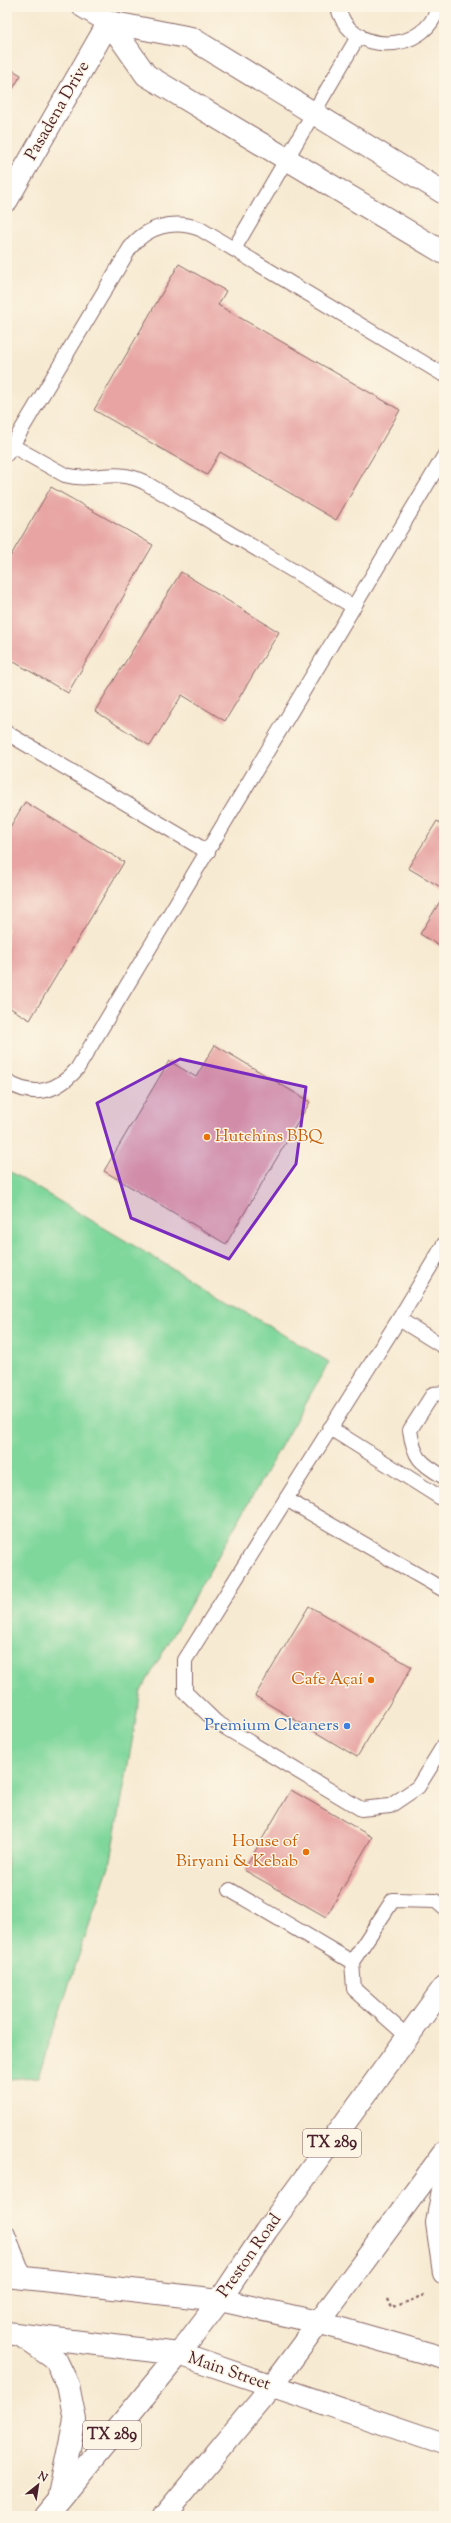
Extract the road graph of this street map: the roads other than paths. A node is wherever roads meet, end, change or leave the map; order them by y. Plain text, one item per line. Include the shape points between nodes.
1 (84, 7) edge
2 (338, 7) edge
3 (438, 7) edge
4 (109, 22) junction
5 (359, 35) junction
6 (312, 114) junction
7 (287, 158) junction
8 (444, 194) edge
9 (7, 200) edge
10 (234, 250) junction
11 (444, 252) edge
12 (444, 375) edge
13 (9, 448) edge
14 (444, 456) edge
15 (354, 606) junction
16 (7, 733) edge
17 (208, 852) junction
18 (7, 1082) edge
19 (444, 1244) edge
20 (399, 1319) junction
21 (444, 1347) edge
22 (444, 1393) edge
23 (330, 1428) junction
24 (444, 1477) edge
25 (286, 1499) junction
26 (444, 1500) edge
27 (444, 1590) edge
28 (444, 1745) edge
29 (230, 1890) dead end
30 (444, 1908) edge
31 (352, 1962) junction
32 (444, 1987) edge
33 (408, 2037) junction
34 (444, 2153) edge
35 (444, 2184) edge
36 (7, 2232) edge
37 (444, 2273) edge
38 (16, 2277) edge
39 (220, 2300) junction
40 (317, 2322) junction
41 (13, 2334) edge
42 (179, 2354) junction
43 (444, 2358) edge
44 (272, 2386) junction
45 (444, 2444) edge
46 (51, 2508) edge
47 (164, 2516) edge

1 - 4 main road
2 - 5 lane via 347,24
3 - 5 lane via 426,29 411,40 381,44
4 - 6 main road via 191,38
4 - 7 main road via 146,74
4 - 9 main road, Pasadena Drive
5 - 6 lane
6 - 7 lane
6 - 8 main road
7 - 10 lane
7 - 11 main road
10 - 12 lane
10 - 13 lane via 200,229 184,224 156,228 138,238
13 - 15 lane via 75,478 122,474 144,482
14 - 15 lane
15 - 17 lane
16 - 17 lane
17 - 18 lane via 78,1069 66,1081 49,1090 24,1091
19 - 20 lane
20 - 21 lane
20 - 23 lane
22 - 24 lane via 433,1394 410,1430 414,1452 425,1465
23 - 25 lane
23 - 26 lane
25 - 27 lane
25 - 28 lane via 185,1660 185,1692 216,1722 361,1809 390,1806 418,1787
29 - 31 lane
30 - 31 lane via 436,1901 393,1900
31 - 33 lane via 354,1989
32 - 33 main road, Preston Road / TX 289
33 - 39 main road, Preston Road / TX 289 via 266,2231
34 - 40 main road
35 - 37 main road via 437,2223
36 - 38 lane
38 - 39 main road
39 - 40 main road
39 - 42 main road, Preston Road / TX 289
40 - 43 main road
40 - 44 main road
41 - 42 main road, Main Street
41 - 46 main road via 56,2360 68,2384 75,2420
42 - 44 main road, Main Street
42 - 46 main road, Preston Road / TX 289
44 - 45 main road, Main Street
44 - 47 main road

